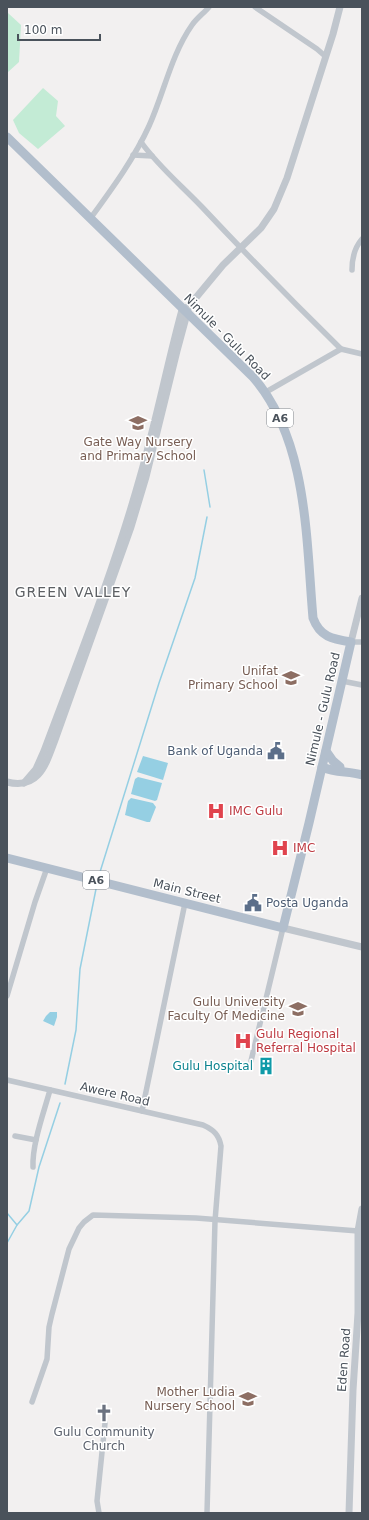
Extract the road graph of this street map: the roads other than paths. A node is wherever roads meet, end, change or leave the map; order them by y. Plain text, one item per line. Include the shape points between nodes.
1 (209, 7) edge
2 (257, 7) edge
3 (340, 7) edge
4 (325, 56) junction
5 (7, 137) edge
6 (141, 142) junction
7 (134, 154) junction
8 (152, 156) junction
9 (90, 219) junction
10 (362, 239) edge
11 (240, 248) junction
12 (352, 270) dead end
13 (186, 310) junction
14 (341, 349) junction
15 (362, 354) edge
16 (266, 392) junction
17 (362, 598) edge
18 (351, 642) junction
19 (362, 642) edge
20 (342, 681) junction
21 (362, 685) edge
22 (326, 751) junction
23 (322, 765) junction
24 (337, 769) junction
25 (358, 774) edge
26 (319, 779) junction
27 (7, 782) edge
28 (7, 858) edge
29 (47, 868) junction
30 (185, 903) junction
31 (283, 928) junction
32 (362, 947) edge
33 (7, 996) edge
34 (251, 1061) dead end
35 (7, 1080) edge
36 (50, 1090) junction
37 (142, 1111) junction
38 (14, 1136) dead end
39 (36, 1140) junction
40 (33, 1167) dead end
41 (362, 1209) edge
42 (215, 1221) junction
43 (358, 1231) junction
44 (32, 1402) dead end
45 (105, 1423) dead end
46 (99, 1513) edge
47 (207, 1513) edge
48 (349, 1513) edge

1 - 6 street via 192,24 184,39
2 - 4 street
3 - 4 street
4 - 11 street via 282,191 266,222
5 - 9 main road, Nimule - Gulu Road / A6
6 - 7 street
6 - 8 street
7 - 8 street
7 - 9 street
8 - 11 street
9 - 13 main road, Nimule - Gulu Road / A6
10 - 12 street via 354,256
11 - 13 street
11 - 14 street
13 - 16 main road, Nimule - Gulu Road / A6
13 - 27 street via 170,352 141,476 115,563 44,751 36,769 24,783
14 - 15 street
14 - 16 street
16 - 18 main road, Nimule - Gulu Road / A6 via 279,416 298,476 313,618 319,631 326,636
17 - 18 street
18 - 19 street
18 - 20 main road, Nimule - Gulu Road
20 - 21 street
20 - 22 main road, Nimule - Gulu Road
22 - 23 main road, Nimule - Gulu Road
22 - 24 main road
23 - 24 main road
23 - 26 main road, Nimule - Gulu Road
24 - 25 main road
24 - 26 main road
26 - 31 main road, Nimule - Gulu Road
28 - 29 main road, Main Street / A6
29 - 30 main road, Main Street / A6
29 - 33 street
30 - 31 main road, Main Street / A6
30 - 37 street
31 - 32 street, Main Street
31 - 34 street
35 - 36 street, Awere Road
36 - 37 street, Awere Road
36 - 39 street
37 - 42 street, Awere Road via 203,1125 211,1128 220,1139
38 - 39 street
39 - 40 street
41 - 43 street, Eden Road
42 - 43 street
42 - 44 street via 196,1218 94,1215 84,1222 69,1249 62,1271 49,1327 47,1359
42 - 47 street
43 - 48 street, Eden Road via 358,1313
45 - 46 street via 97,1501

